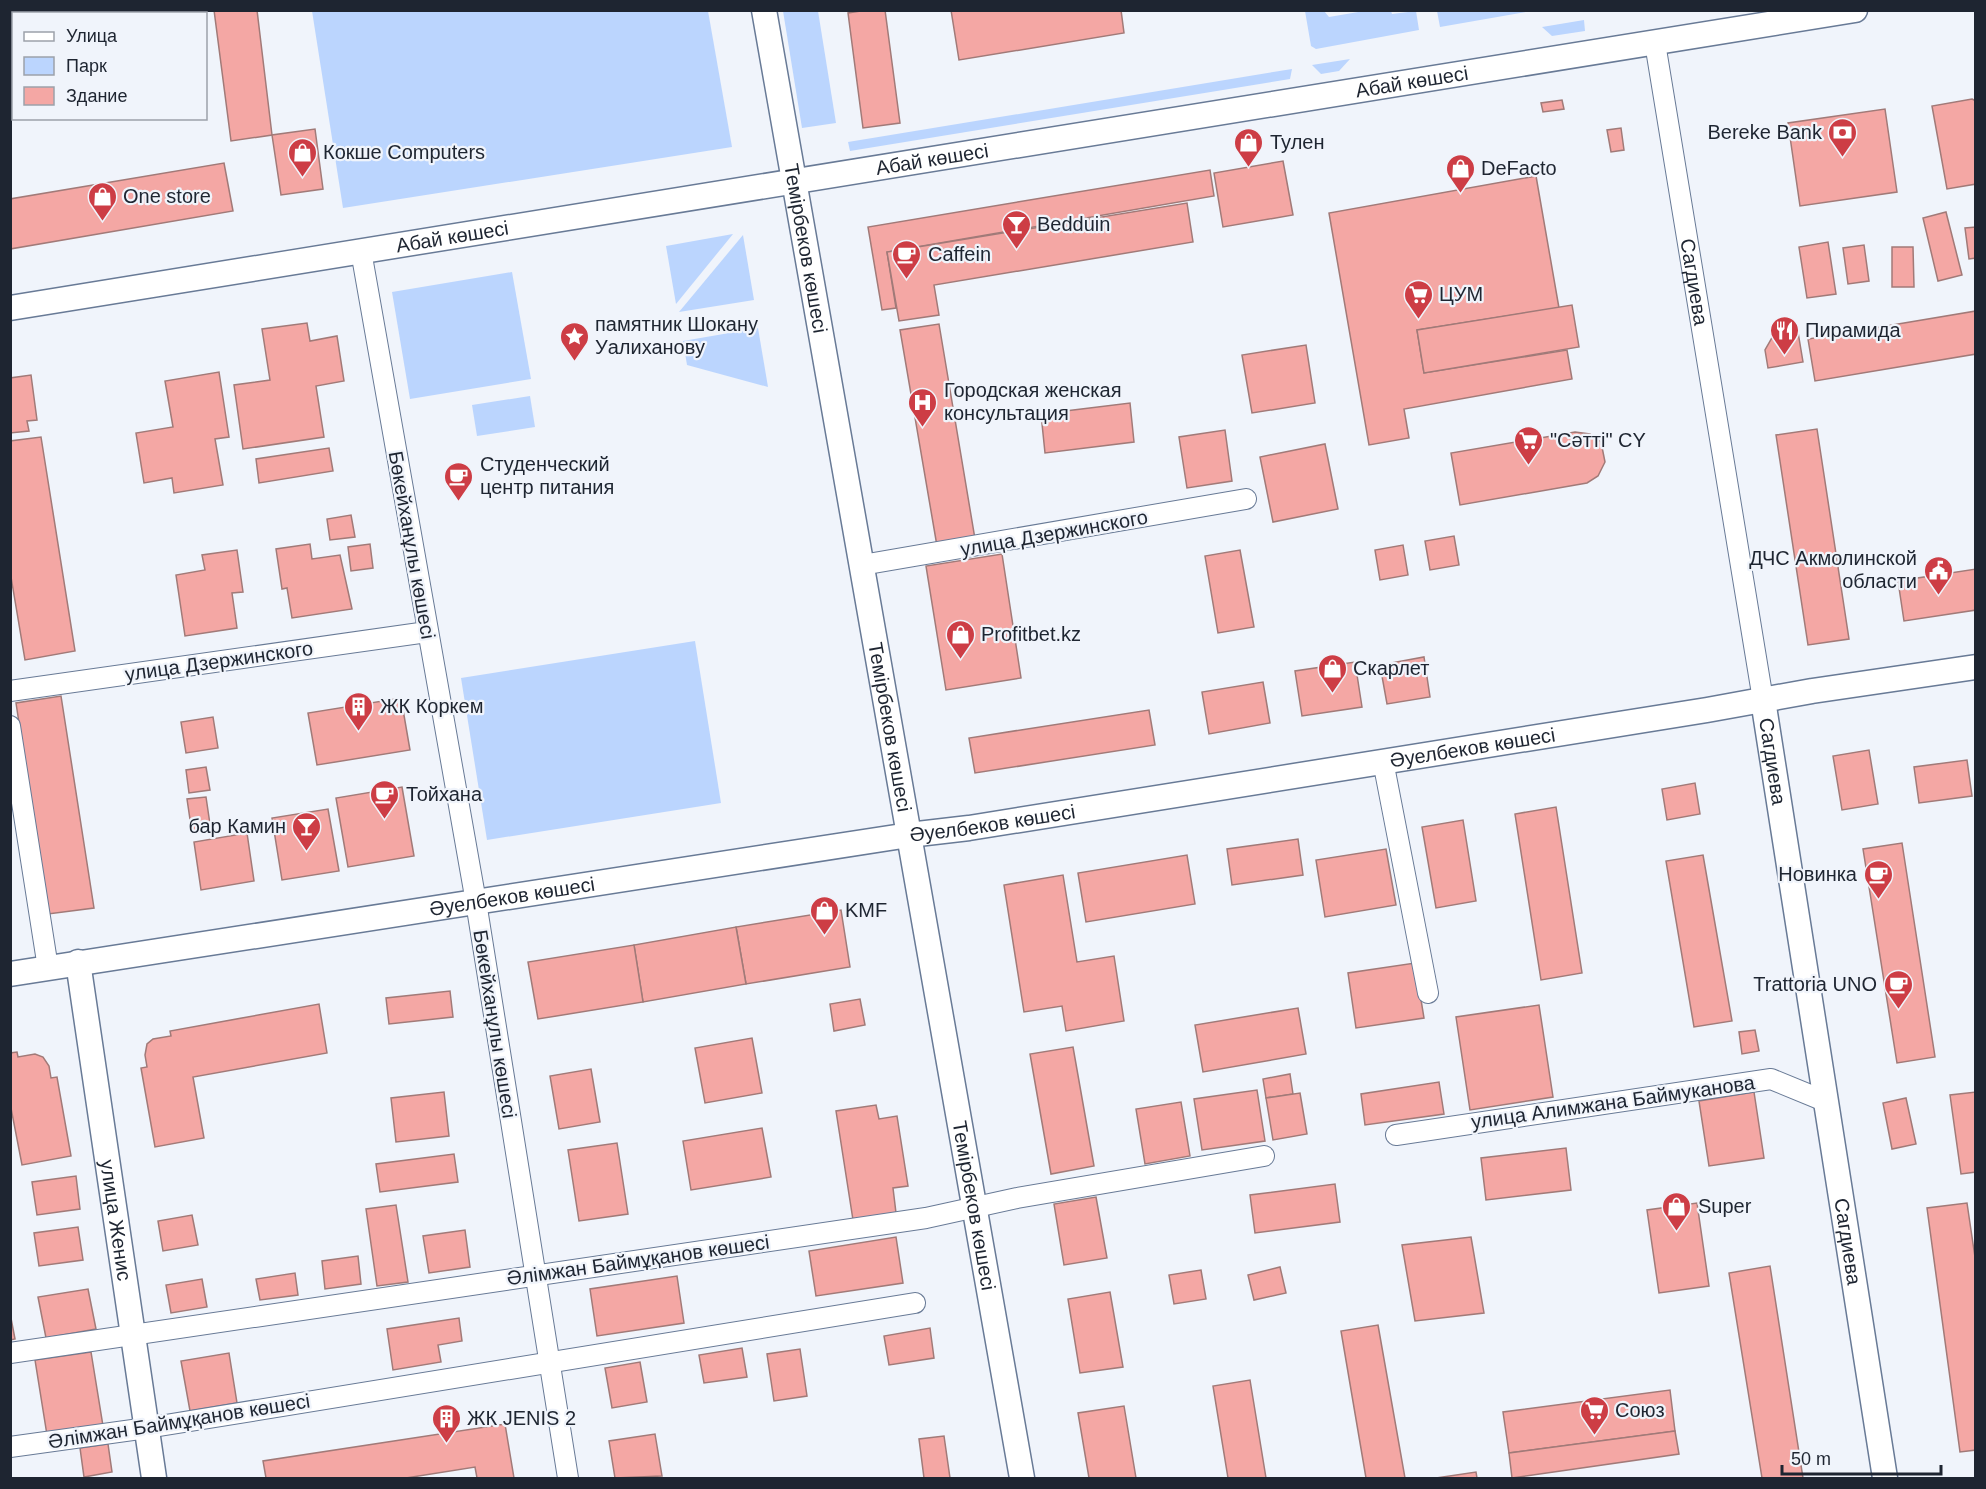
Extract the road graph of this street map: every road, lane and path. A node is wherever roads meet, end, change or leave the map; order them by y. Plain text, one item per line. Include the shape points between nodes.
1 (764, 10) edge
2 (1855, 10) edge
3 (1654, 43) junction
4 (794, 181) junction
5 (361, 251) junction
6 (10, 308) edge
7 (1246, 499) dead end
8 (862, 565) junction
9 (427, 632) junction
10 (1976, 667) edge
11 (10, 691) edge
12 (1763, 700) junction
13 (10, 726) edge
14 (1383, 761) junction
15 (909, 835) junction
16 (476, 902) junction
17 (78, 962) junction
18 (48, 968) junction
19 (10, 974) edge
20 (1428, 993) dead end
21 (1827, 1102) junction
22 (1396, 1134) dead end
23 (1264, 1156) dead end
24 (974, 1206) junction
25 (535, 1276) junction
26 (915, 1303) dead end
27 (134, 1334) junction
28 (10, 1353) edge
29 (549, 1361) junction
30 (147, 1428) junction
31 (10, 1448) edge
32 (154, 1479) edge
33 (568, 1479) edge
34 (1022, 1479) edge
35 (1885, 1479) edge

1 - 4 street, Темірбеков көшесі
2 - 3 street, Абай көшесі
3 - 4 street, Абай көшесі
3 - 12 street, Сагдиева
4 - 5 street, Абай көшесі
4 - 8 street, Темірбеков көшесі
5 - 6 street, Абай көшесі
5 - 9 street, Бөкейханұлы көшесі
7 - 8 street, улица Дзержинского
8 - 15 street, Темірбеков көшесі
9 - 11 street, улица Дзержинского
9 - 16 street, Бөкейханұлы көшесі
10 - 12 street, Әуелбеков көшесі
12 - 14 street, Әуелбеков көшесі
12 - 21 street, Сагдиева
13 - 18 street
14 - 15 street, Әуелбеков көшесі
14 - 20 street
15 - 16 street, Әуелбеков көшесі
15 - 24 street, Темірбеков көшесі
16 - 17 street, Әуелбеков көшесі
16 - 25 street, Бөкейханұлы көшесі
17 - 18 street, Әуелбеков көшесі
17 - 27 street, улица Женис
18 - 19 street, Әуелбеков көшесі
21 - 22 street, улица Алимжана Баймуканова via 1771,1079
21 - 35 street, Сагдиева
23 - 24 street, Әлімжан Баймұқанов көшесі
24 - 25 street, Әлімжан Баймұқанов көшесі via 926,1218
24 - 34 street, Темірбеков көшесі
25 - 27 street, Әлімжан Баймұқанов көшесі
25 - 29 street, Бөкейханұлы көшесі
26 - 29 street, Әлімжан Баймұқанов көшесі
27 - 28 street, Әлімжан Баймұқанов көшесі
27 - 30 street, улица Женис
29 - 30 street, Әлімжан Баймұқанов көшесі
29 - 33 street, Бөкейханұлы көшесі
30 - 31 street, Әлімжан Баймұқанов көшесі
30 - 32 street, улица Женис

